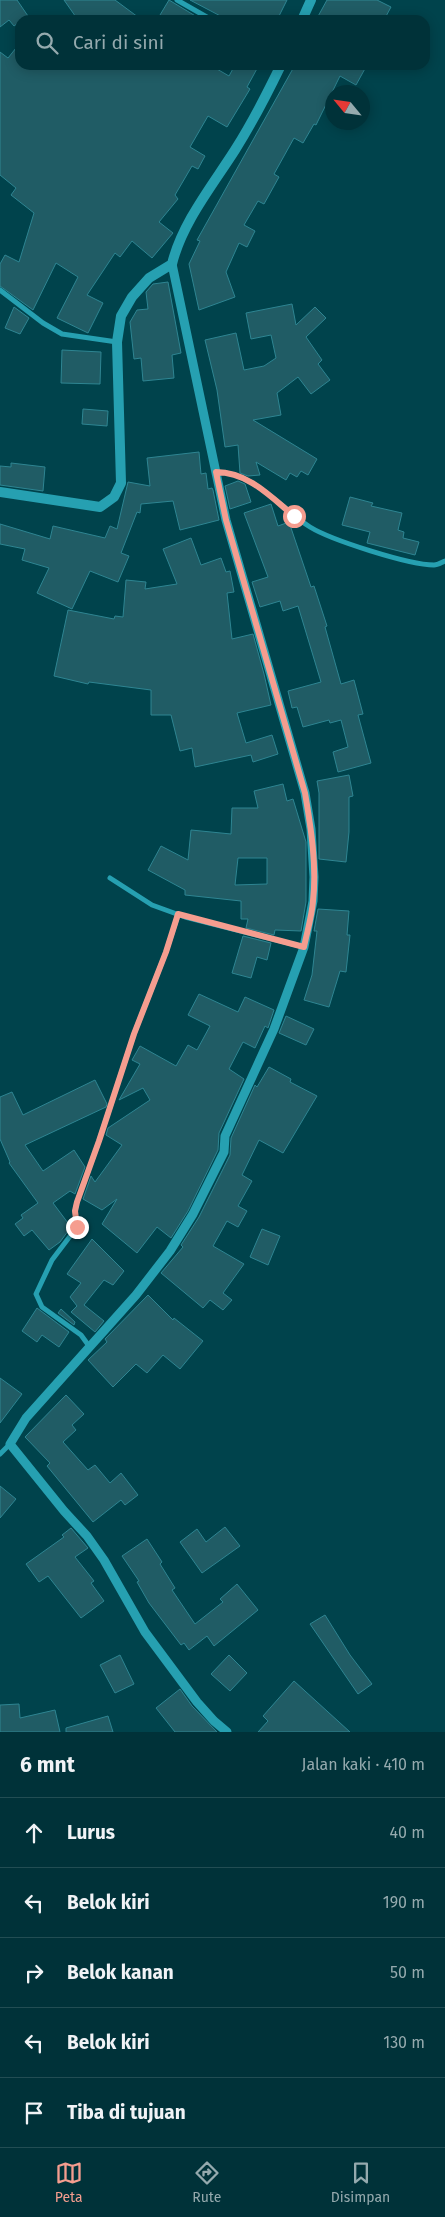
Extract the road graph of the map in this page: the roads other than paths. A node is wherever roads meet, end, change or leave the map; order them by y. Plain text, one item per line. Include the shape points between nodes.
1 (177, 0) edge
2 (311, 0) edge
3 (203, 15) edge
4 (304, 15) edge
5 (278, 70) edge
6 (172, 264) junction
7 (0, 290) edge
8 (117, 342) junction
9 (216, 472) junction
10 (0, 492) edge
11 (445, 561) edge
12 (110, 878) dead end
13 (178, 914) junction
14 (304, 947) junction
15 (89, 1346) junction
16 (10, 1444) junction
17 (0, 1454) edge
18 (227, 1732) edge

1 - 3 street
2 - 4 main road
5 - 6 main road via 237,147 194,215 176,248
6 - 8 main road via 149,278 132,297 121,316
6 - 9 street
7 - 8 street via 62,334
8 - 10 main road via 121,483 114,497 100,507
9 - 11 street via 226,472 246,480 312,528 334,538 412,561 435,565
9 - 14 street via 226,520 305,793 314,885
12 - 13 street via 152,906
13 - 14 street
13 - 15 street via 77,1202 77,1227 52,1260 36,1294 42,1308 80,1335
14 - 15 street via 274,1029 225,1136 224,1152 206,1191 170,1251 136,1295
15 - 16 street via 26,1418
16 - 17 street
16 - 18 street via 87,1536 145,1632 197,1702

